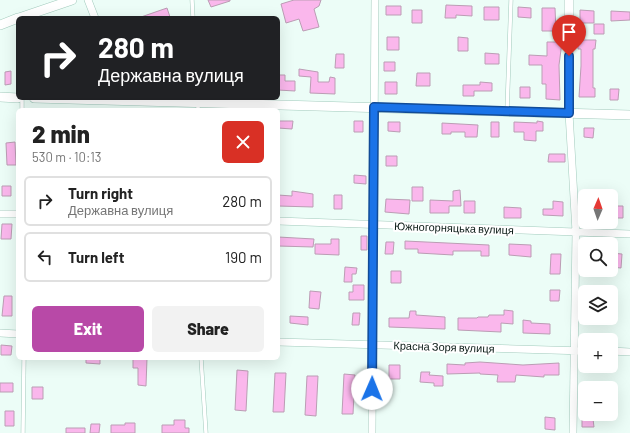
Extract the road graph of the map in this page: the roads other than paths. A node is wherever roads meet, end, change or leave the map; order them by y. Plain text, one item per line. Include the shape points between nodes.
1 (72, 0) edge
2 (88, 0) edge
3 (192, 0) edge
4 (375, 0) edge
5 (510, 0) edge
6 (569, 0) edge
7 (25, 16) edge
8 (94, 16) edge
9 (193, 16) edge
10 (16, 19) edge
11 (0, 24) edge
12 (0, 97) edge
13 (16, 98) edge
14 (144, 100) edge
15 (198, 103) edge
16 (374, 107) junction
17 (507, 111) junction
18 (569, 113) junction
19 (630, 115) edge
20 (0, 214) edge
21 (16, 214) edge
22 (280, 221) edge
23 (374, 225) junction
24 (576, 232) junction
25 (630, 234) edge
26 (0, 333) edge
27 (16, 334) edge
28 (280, 342) edge
29 (373, 345) junction
30 (574, 351) junction
31 (578, 351) edge
32 (618, 351) edge
33 (630, 352) edge
34 (24, 360) edge
35 (202, 360) edge
36 (23, 433) edge
37 (206, 433) edge
38 (372, 433) edge
39 (573, 433) edge

1 - 7 main road
2 - 8 street
3 - 9 lane
4 - 16 street
5 - 17 lane
6 - 18 main road
10 - 11 main road
12 - 13 main road
14 - 15 main road
15 - 16 main road
16 - 17 main road
16 - 23 street
17 - 18 main road
18 - 19 main road
18 - 24 street
20 - 21 street
22 - 23 street, Южногорняцька вулиця
23 - 24 street, Южногорняцька вулиця
23 - 29 street
24 - 25 street, Южногорняцька вулиця
24 - 30 street
26 - 27 street
28 - 29 street, Красна Зоря вулиця
29 - 30 street, Красна Зоря вулиця
29 - 38 street
30 - 31 street, Красна Зоря вулиця
30 - 39 street
32 - 33 street
34 - 36 lane
35 - 37 lane

